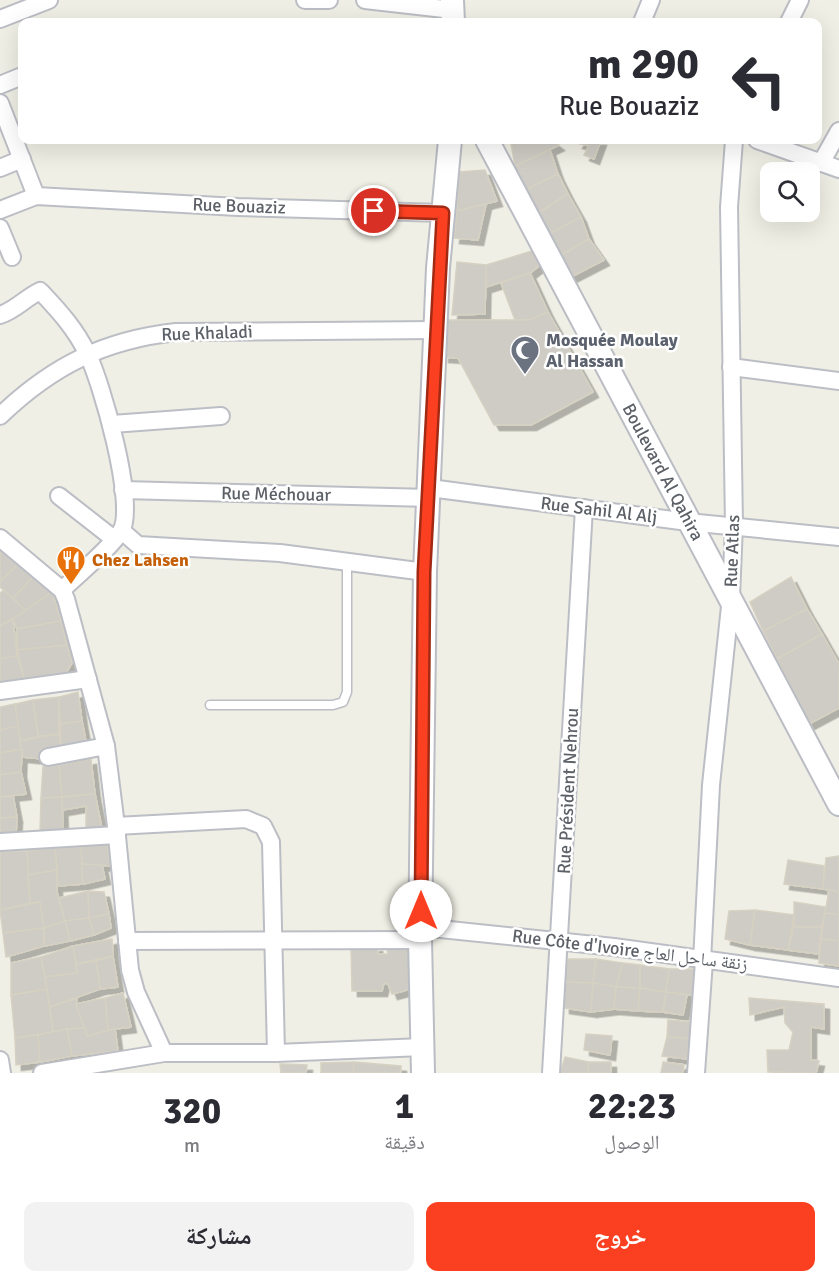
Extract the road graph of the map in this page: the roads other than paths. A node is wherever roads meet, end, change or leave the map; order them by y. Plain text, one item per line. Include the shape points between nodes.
1 (49, 0) edge
2 (305, 0) edge
3 (330, 0) edge
4 (365, 0) edge
5 (651, 0) edge
6 (800, 0) edge
7 (453, 11) edge
8 (644, 18) edge
9 (791, 18) edge
10 (0, 19) edge
11 (18, 78) edge
12 (0, 85) edge
13 (0, 104) edge
14 (839, 131) edge
15 (18, 137) edge
16 (19, 144) edge
17 (450, 144) edge
18 (489, 144) edge
19 (734, 144) edge
20 (768, 144) edge
21 (22, 159) junction
22 (821, 163) junction
23 (0, 168) edge
24 (839, 169) edge
25 (36, 196) junction
26 (0, 210) edge
27 (443, 213) junction
28 (0, 228) edge
29 (12, 257) dead end
30 (0, 315) edge
31 (437, 330) junction
32 (88, 353) junction
33 (730, 367) junction
34 (839, 381) edge
35 (0, 416) edge
36 (222, 416) dead end
37 (112, 424) junction
38 (123, 490) junction
39 (430, 493) junction
40 (59, 496) dead end
41 (584, 508) junction
42 (688, 522) junction
43 (734, 525) junction
44 (118, 535) junction
45 (839, 537) edge
46 (0, 538) edge
47 (347, 561) junction
48 (424, 572) junction
49 (62, 590) junction
50 (730, 597) junction
51 (88, 679) junction
52 (0, 691) edge
53 (210, 705) dead end
54 (106, 746) junction
55 (48, 757) dead end
56 (839, 804) edge
57 (117, 830) junction
58 (0, 842) edge
59 (421, 934) junction
60 (127, 941) junction
61 (274, 942) junction
62 (559, 942) junction
63 (703, 961) junction
64 (839, 978) edge
65 (423, 1047) junction
66 (164, 1053) junction
67 (276, 1053) junction
68 (0, 1060) edge
69 (101, 1067) edge
70 (2, 1073) edge
71 (42, 1073) edge
72 (423, 1073) edge
73 (551, 1073) edge
74 (696, 1073) edge

1 - 10 street
2 - 3 street
4 - 7 street
5 - 8 street
6 - 9 street
11 - 12 street
13 - 15 street
14 - 22 street
16 - 21 street
17 - 27 main road
18 - 42 main road, Boulevard Al Qahira
19 - 33 street, Rue Atlas via 729,207
20 - 22 street
21 - 23 street
21 - 25 street
22 - 24 street
25 - 26 street
25 - 27 street, Rue Bouaziz
27 - 31 main road
28 - 29 street
30 - 32 street via 40,291 65,317
31 - 32 street, Rue Khaladi via 176,332 124,341
31 - 39 main road
32 - 35 street, Rue Khaladi via 28,392
32 - 37 street
33 - 34 street
33 - 43 street, Rue Atlas
36 - 37 street
37 - 38 street
38 - 39 street, Rue Méchouar
38 - 44 street via 125,510
39 - 41 street, Rue Sahil Al Alj
39 - 48 main road
40 - 44 street
41 - 42 street, Rue Sahil Al Alj
41 - 62 street, Rue Président Nehrou
42 - 43 street, Rue Sahil Al Alj
42 - 50 main road, Boulevard Al Qahira
43 - 45 street, Rue Sahil Al Alj
43 - 50 street, Rue Atlas
44 - 47 street via 138,545
44 - 49 street
46 - 49 street
47 - 48 street
47 - 53 lane via 347,692 343,702
48 - 59 main road
49 - 51 street
50 - 56 main road, Boulevard Al Qahira
50 - 63 street, Rue Atlas via 711,784
51 - 52 street
51 - 54 street
54 - 55 street
54 - 57 street
57 - 58 street
57 - 60 street
57 - 61 street via 246,819 260,823 271,842
59 - 61 street, Rue Côte d'Ivoire زنقة ساحل العاج
59 - 62 street, Rue Côte d'Ivoire زنقة ساحل العاج
59 - 65 main road
60 - 61 street, Rue Côte d'Ivoire زنقة ساحل العاج
60 - 66 street via 133,983
61 - 67 street
62 - 63 street, Rue Côte d'Ivoire زنقة ساحل العاج
62 - 73 street, Rue Président Nehrou
63 - 64 street, Rue Côte d'Ivoire زنقة ساحل العاج
63 - 74 street, Rue Atlas
65 - 67 street
65 - 72 main road
66 - 67 street
66 - 69 street
68 - 70 street
69 - 71 street

